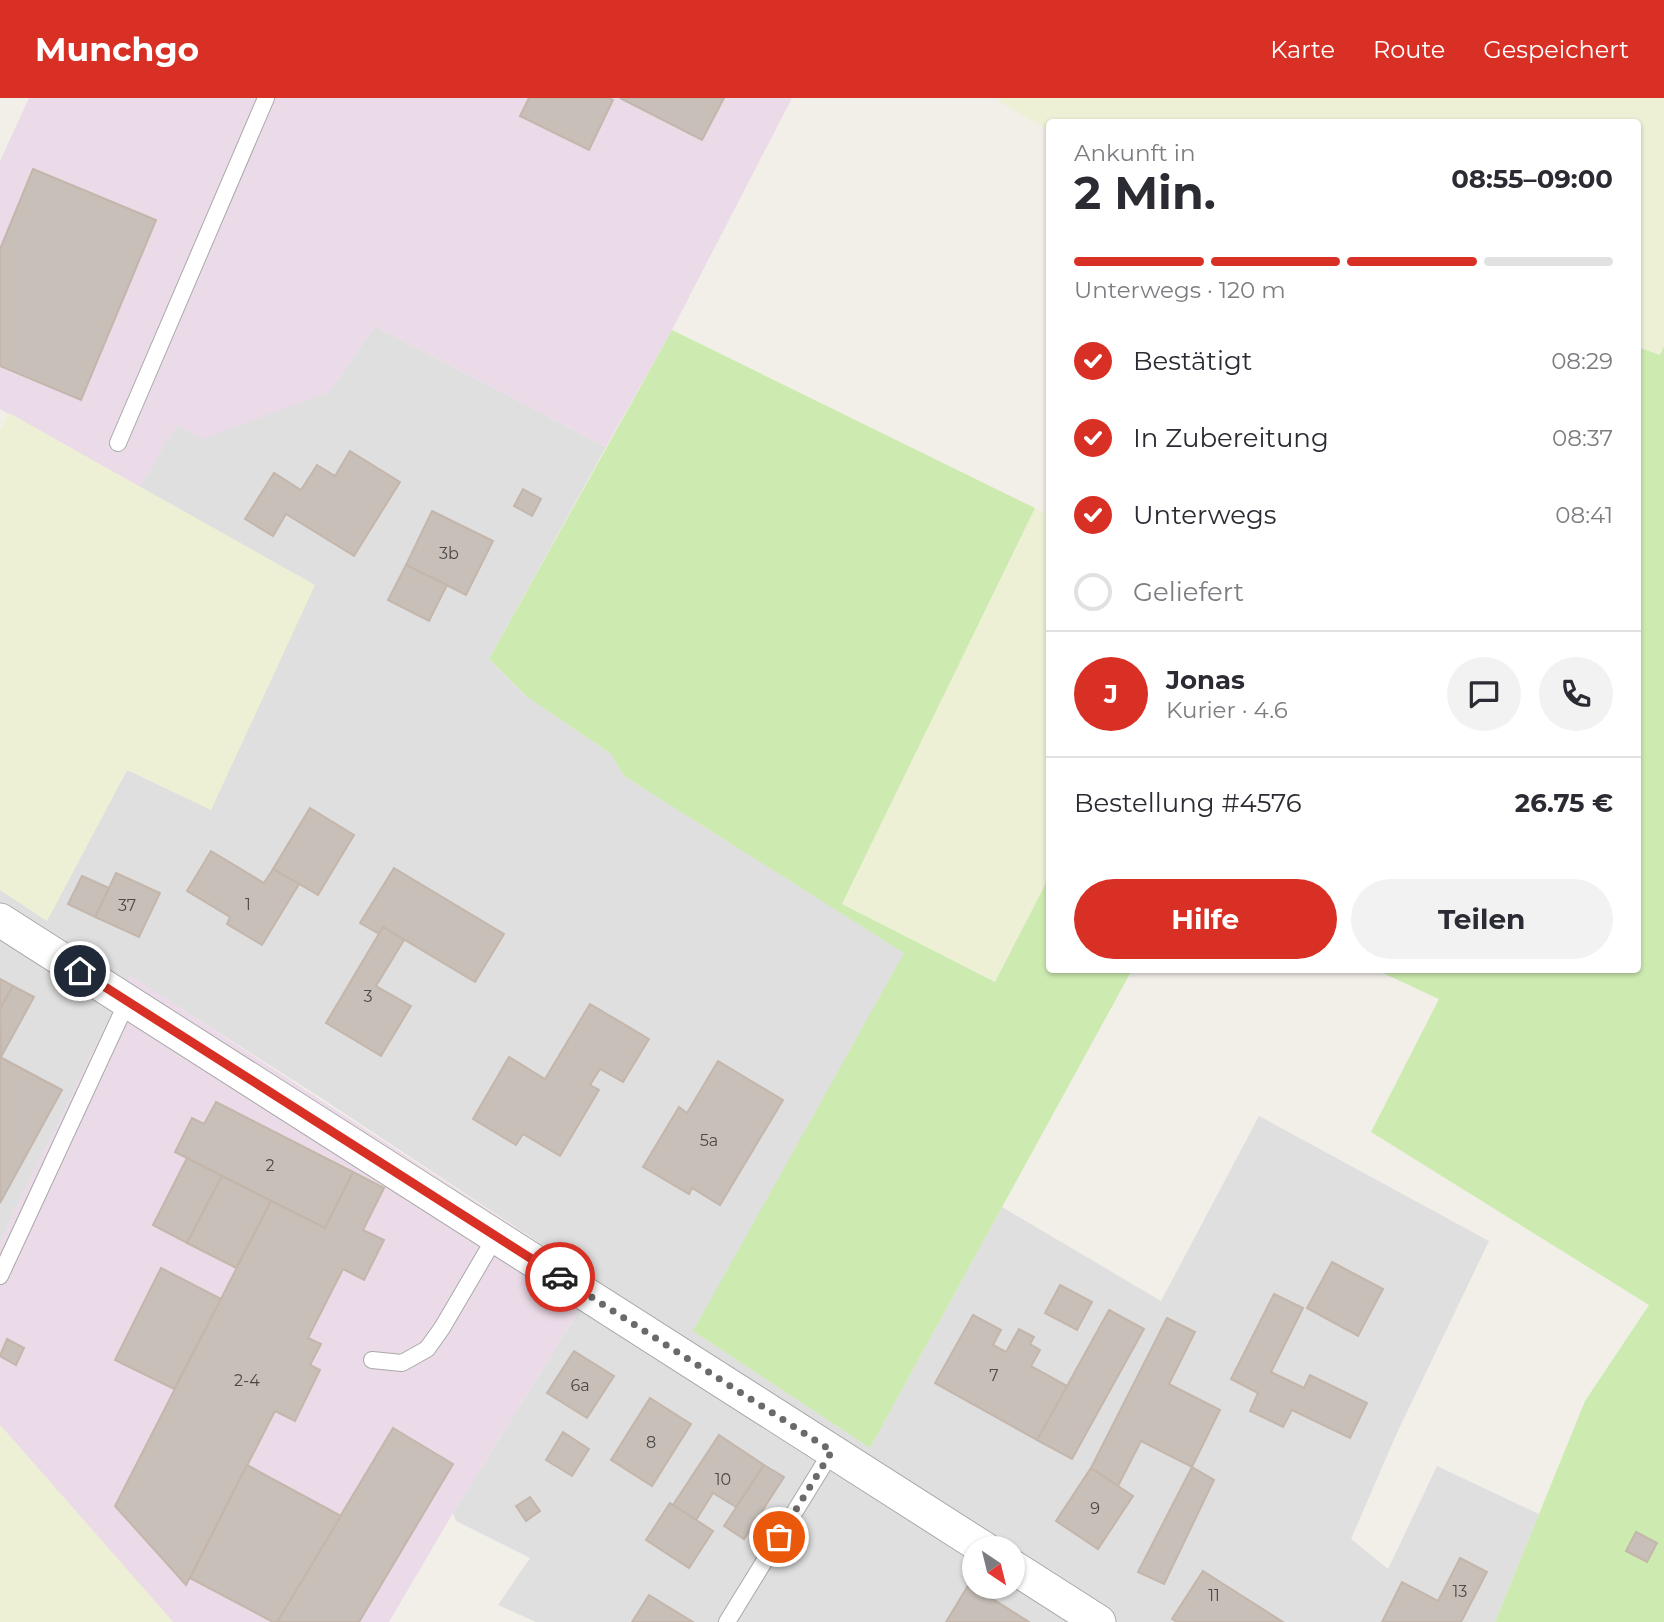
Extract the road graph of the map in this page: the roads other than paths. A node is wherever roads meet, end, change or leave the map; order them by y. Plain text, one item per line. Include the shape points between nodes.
1 (266, 98) edge
2 (118, 443) dead end
3 (0, 920) edge
4 (127, 1002) junction
5 (496, 1236) junction
6 (0, 1276) edge
7 (372, 1360) dead end
8 (832, 1451) junction
9 (965, 1536) edge
10 (1026, 1575) edge
11 (727, 1622) edge
12 (1100, 1622) edge

1 - 2 lane
3 - 4 street
4 - 5 street
4 - 6 lane
5 - 7 lane via 427,1349 402,1363
5 - 8 street
8 - 9 street
8 - 11 lane
10 - 12 street

